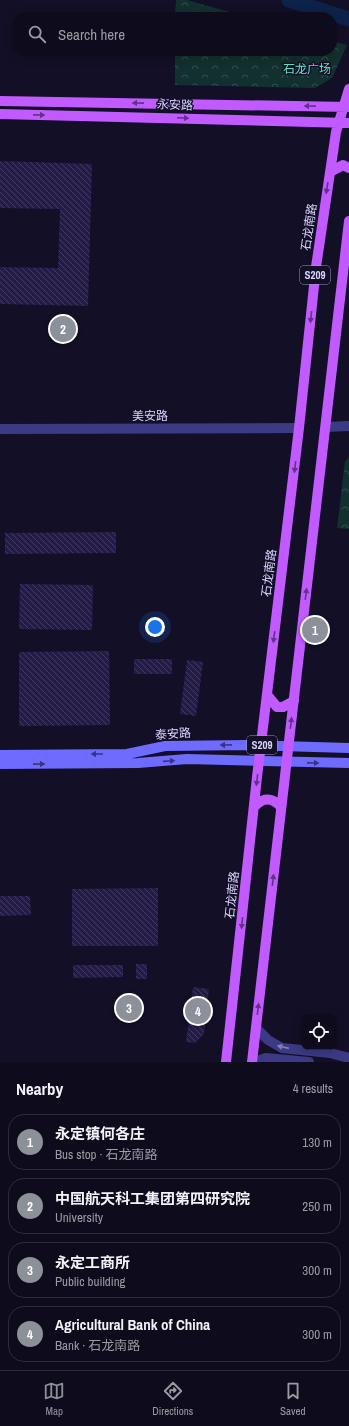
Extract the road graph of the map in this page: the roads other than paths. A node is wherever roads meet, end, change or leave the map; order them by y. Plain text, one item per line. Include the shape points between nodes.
1 (349, 89) edge
2 (0, 101) edge
3 (346, 106) edge
4 (0, 114) edge
5 (344, 123) edge
6 (349, 168) edge
7 (330, 172) junction
8 (349, 221) edge
9 (349, 426) edge
10 (326, 427) junction
11 (299, 428) junction
12 (0, 429) edge
13 (268, 696) junction
14 (294, 701) junction
15 (262, 745) junction
16 (288, 746) junction
17 (349, 748) edge
18 (0, 754) edge
19 (260, 760) junction
20 (286, 761) junction
21 (349, 763) edge
22 (0, 764) edge
23 (254, 807) junction
24 (281, 807) junction
25 (256, 1028) junction
26 (349, 1058) edge
27 (226, 1062) edge
28 (253, 1062) edge
29 (309, 1062) edge

1 - 3 main road, 石龙南路 / S209
3 -> 2 main road, 永安路
3 - 5 main road, 石龙南路 / S209
4 -> 5 main road, 永安路
5 - 7 main road, 石龙南路 / S209
6 - 7 main road via 343,165
7 -> 11 main road, 石龙南路 / S209 via 316,267
8 - 10 main road, S209
9 - 10 street
14 -> 10 main road, S209
11 - 12 street, 美安路
11 -> 13 main road, 石龙南路 / S209
13 - 14 main road via 276,706 283,707
13 - 15 main road, 石龙南路 / S209
16 -> 14 main road, S209
15 - 16 main road, 泰安路
15 -> 18 main road, 泰安路 via 165,746 127,754
15 - 19 main road, 石龙南路 / S209
16 - 17 main road, 泰安路
16 - 20 main road, S209
19 - 20 main road
22 -> 19 main road via 138,763 187,759
19 -> 23 main road, 石龙南路 / S209
20 -> 21 main road
20 - 24 main road, S209
23 - 24 main road via 265,799 271,799
23 -> 27 main road, 石龙南路 / S209
25 -> 24 main road, S209
26 -> 25 street via 330,1053 282,1048 268,1040
25 - 28 main road, S209
28 - 29 street via 266,1058

